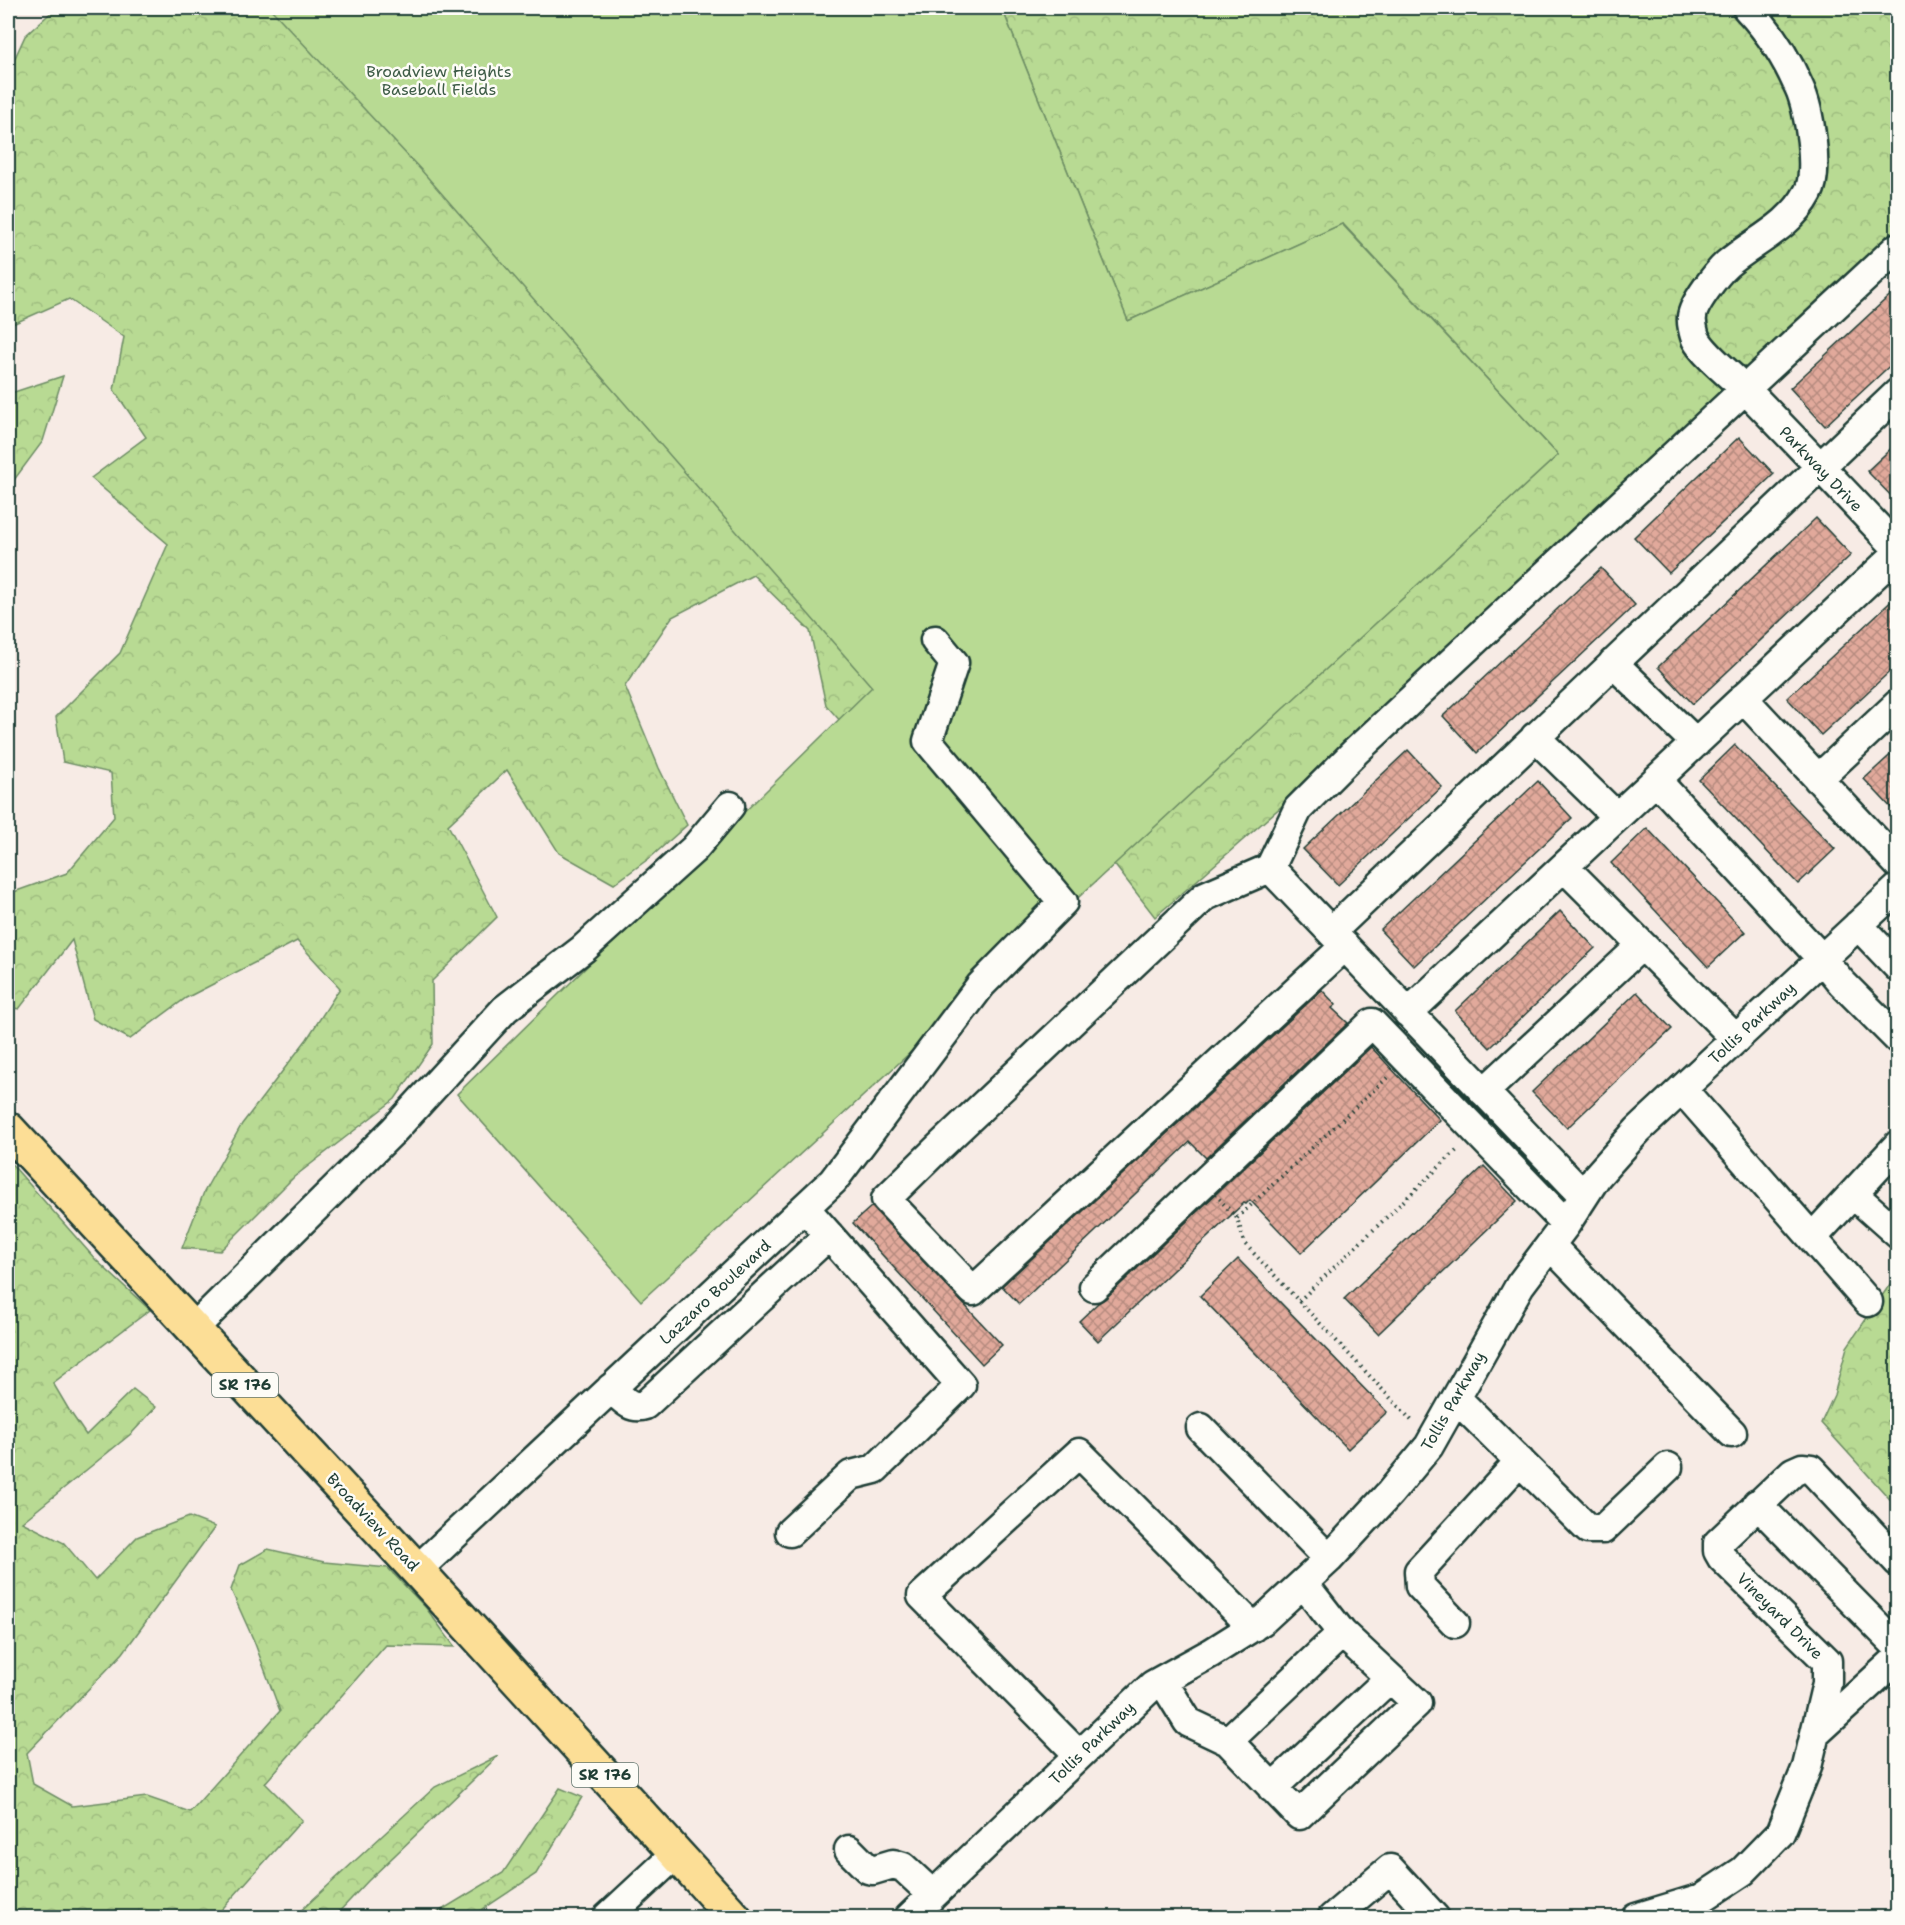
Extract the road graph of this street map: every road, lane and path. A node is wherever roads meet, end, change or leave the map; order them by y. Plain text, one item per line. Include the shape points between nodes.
1 (1747, 8) edge
2 (1898, 247) edge
3 (1744, 389) junction
4 (1898, 393) edge
5 (1820, 466) junction
6 (1898, 551) edge
7 (935, 640) dead end
8 (1613, 663) junction
9 (1743, 698) junction
10 (1898, 704) edge
11 (1535, 737) junction
12 (1696, 743) junction
13 (1818, 778) junction
14 (1656, 780) junction
15 (730, 806) dead end
16 (1617, 817) junction
17 (1898, 864) edge
18 (1564, 867) junction
19 (1270, 868) junction
20 (1898, 888) edge
21 (1858, 925) junction
22 (1338, 939) junction
23 (1642, 945) junction
24 (1822, 959) junction
25 (1898, 967) edge
26 (1408, 1013) junction
27 (1898, 1038) edge
28 (1736, 1039) junction
29 (1407, 1059) junction
30 (1682, 1089) junction
31 (1484, 1092) junction
32 (8, 1129) edge
33 (1476, 1131) junction
34 (1898, 1145) edge
35 (1204, 1182) junction
36 (1853, 1194) junction
37 (1583, 1195) junction
38 (805, 1208) junction
39 (1237, 1218) junction
40 (1558, 1234) junction
41 (1898, 1234) edge
42 (829, 1235) junction
43 (1812, 1238) junction
44 (1094, 1287) dead end
45 (707, 1299) junction
46 (1299, 1301) junction
47 (1868, 1302) dead end
48 (732, 1325) junction
49 (193, 1329) junction
50 (611, 1388) junction
51 (1456, 1398) junction
52 (1414, 1423) dead end
53 (1201, 1428) dead end
54 (1732, 1433) dead end
55 (1520, 1461) junction
56 (1668, 1467) dead end
57 (1757, 1504) junction
58 (790, 1532) dead end
59 (1329, 1559) junction
60 (1898, 1562) edge
61 (417, 1570) junction
62 (1303, 1583) junction
63 (1455, 1623) dead end
64 (1253, 1627) junction
65 (1342, 1633) junction
66 (1898, 1647) edge
67 (1898, 1658) edge
68 (1390, 1678) junction
69 (1162, 1680) junction
70 (1815, 1734) junction
71 (1228, 1742) junction
72 (1079, 1755) junction
73 (1272, 1788) junction
74 (849, 1850) dead end
75 (677, 1853) junction
76 (933, 1895) junction
77 (607, 1917) edge
78 (735, 1917) edge
79 (909, 1917) edge
80 (1332, 1917) edge
81 (1435, 1917) edge
82 (1636, 1917) edge

1 - 3 street, Parkway Drive via 1766,28 1800,88 1812,141 1814,171 1809,192 1794,213 1726,265 1703,293 1692,317 1696,339
2 - 3 street
3 - 5 street, Parkway Drive
3 - 19 street via 1298,808
4 - 5 street
5 - 6 street, Parkway Drive
5 - 8 street
6 - 9 street
7 - 38 street, Lazzaro Boulevard via 954,663 928,741 1063,902 981,985 833,1181
8 - 11 street
8 - 12 street
9 - 12 street
9 - 13 street
10 - 13 street
11 - 16 street
11 - 22 street
12 - 14 street
13 - 17 street
14 - 16 street
14 - 24 street
15 - 49 street via 694,849 583,949 505,1009 394,1130
16 - 18 street
18 - 23 street
18 - 26 street
19 - 22 street
19 - 22 street via 1205,896 886,1199 973,1291
20 - 21 street, Tollis Parkway
21 - 24 street, Tollis Parkway
21 - 25 street
22 - 26 street
23 - 28 street
23 - 31 street
24 - 27 street
24 - 28 street, Tollis Parkway
26 - 31 street
28 - 30 street, Tollis Parkway
29 - 33 street
29 - 35 street via 1372,1023
29 - 39 path
30 - 37 street, Tollis Parkway via 1638,1130
30 - 43 street
31 - 37 street
32 - 49 main road, Broadview Road / SR 176
33 - 40 street
33 - 46 path
34 - 36 street
35 - 39 path
35 - 44 street
36 - 41 street
36 - 43 street
37 - 40 street, Tollis Parkway
38 - 42 street
38 - 45 street, Lazzaro Boulevard
39 - 46 path via 1245,1244
40 - 51 street, Tollis Parkway via 1520,1285
40 - 54 street
42 - 48 street
42 - 58 street via 961,1385 875,1468 851,1475
43 - 47 street
45 - 48 street
45 - 50 street, Lazzaro Boulevard
46 - 52 path
48 - 50 street via 645,1405 631,1406
49 - 61 main road, Broadview Road / SR 176
50 - 61 street, Lazzaro Boulevard
51 - 55 street
51 - 59 street, Tollis Parkway via 1429,1446
53 - 59 street
55 - 56 street via 1588,1529 1603,1529
55 - 63 street via 1419,1571 1420,1586
57 - 60 street via 1793,1472 1811,1469
57 - 66 street
57 - 70 street, Vineyard Drive via 1718,1543 1718,1551 1827,1661 1827,1683
59 - 62 street, Tollis Parkway
61 - 75 main road, Broadview Road / SR 176
62 - 64 street, Tollis Parkway
62 - 65 street
64 - 69 street, Tollis Parkway
64 - 72 street via 1079,1453 922,1596
65 - 68 street
65 - 71 street
67 - 70 street
68 - 73 street
68 - 73 street via 1417,1703 1299,1815
69 - 71 street via 1188,1722
69 - 72 street, Tollis Parkway
70 - 82 street, Vineyard Drive via 1807,1767 1780,1833 1743,1870 1702,1898
71 - 73 street
72 - 76 street, Tollis Parkway
74 - 76 street via 868,1869 893,1864 903,1867
75 - 77 street
75 - 78 main road, Broadview Road / SR 176
76 - 79 street, Tollis Parkway
80 - 81 street via 1390,1869

